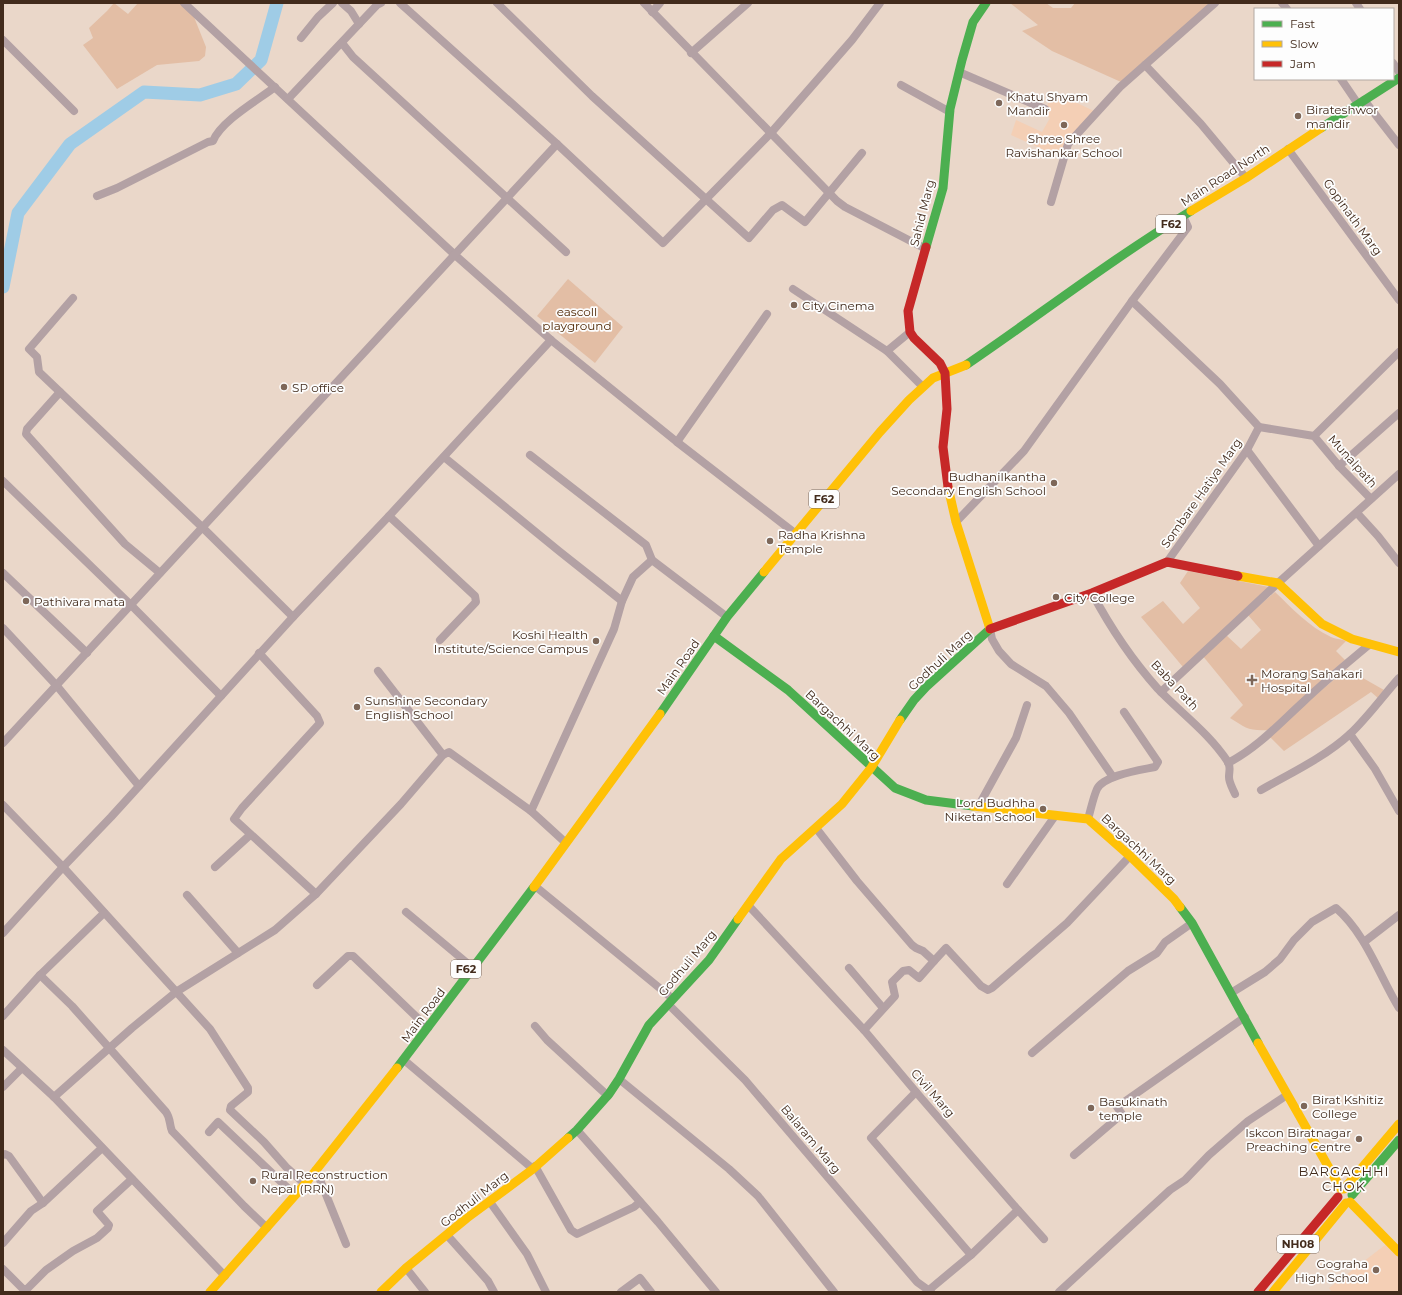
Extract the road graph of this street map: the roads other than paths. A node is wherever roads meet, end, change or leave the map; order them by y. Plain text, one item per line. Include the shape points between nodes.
1 (184, 3) edge
2 (333, 3) edge
3 (342, 3) edge
4 (381, 3) edge
5 (400, 3) edge
6 (497, 3) edge
7 (644, 3) edge
8 (660, 3) edge
9 (748, 3) edge
10 (880, 3) edge
11 (1215, 3) edge
12 (984, 4) edge
13 (652, 12) junction
14 (359, 24) junction
15 (301, 38) dead end
16 (3, 40) edge
17 (342, 43) junction
18 (691, 53) junction
19 (1145, 65) junction
20 (959, 72) junction
21 (1399, 78) edge
22 (1342, 80) edge
23 (272, 85) junction
24 (901, 85) dead end
25 (288, 99) junction
26 (1361, 102) junction
27 (1045, 109) dead end
28 (74, 111) dead end
29 (950, 112) junction
30 (770, 134) junction
31 (557, 144) junction
32 (1399, 145) edge
33 (1288, 148) junction
34 (862, 153) dead end
35 (1246, 178) junction
36 (828, 193) junction
37 (97, 196) dead end
38 (506, 197) junction
39 (706, 198) junction
40 (1051, 202) dead end
41 (1183, 216) junction
42 (926, 250) junction
43 (566, 252) dead end
44 (455, 255) junction
45 (793, 290) dead end
46 (73, 298) dead end
47 (1399, 300) edge
48 (1132, 301) junction
49 (767, 314) dead end
50 (910, 332) junction
51 (551, 340) junction
52 (887, 351) junction
53 (1399, 352) edge
54 (945, 373) junction
55 (923, 387) junction
56 (60, 392) junction
57 (1399, 412) edge
58 (1259, 427) junction
59 (1314, 436) junction
60 (677, 442) junction
61 (1247, 450) junction
62 (530, 456) dead end
63 (444, 457) junction
64 (1339, 466) junction
65 (1399, 474) edge
66 (3, 481) edge
67 (1371, 499) junction
68 (1357, 513) junction
69 (389, 516) junction
70 (956, 522) junction
71 (202, 527) junction
72 (796, 534) junction
73 (1319, 546) junction
74 (652, 560) junction
75 (1167, 562) junction
76 (1399, 563) edge
77 (3, 573) edge
78 (160, 573) junction
79 (1278, 583) junction
80 (1092, 593) junction
81 (622, 601) junction
82 (131, 605) junction
83 (293, 617) junction
84 (728, 617) junction
85 (3, 628) edge
86 (990, 629) junction
87 (714, 636) junction
88 (440, 640) dead end
89 (1370, 644) junction
90 (1399, 652) edge
91 (87, 653) junction
92 (259, 653) junction
93 (378, 671) dead end
94 (1399, 678) edge
95 (57, 686) junction
96 (1161, 692) junction
97 (221, 696) junction
98 (1027, 705) dead end
99 (1124, 712) dead end
100 (1350, 734) junction
101 (3, 743) edge
102 (443, 755) junction
103 (1228, 763) junction
104 (871, 768) junction
105 (1113, 777) junction
106 (139, 786) junction
107 (1261, 790) dead end
108 (1235, 794) dead end
109 (4, 807) edge
110 (978, 807) junction
111 (531, 811) junction
112 (1399, 812) edge
113 (1055, 816) junction
114 (1088, 819) junction
115 (816, 828) junction
116 (250, 835) junction
117 (565, 842) junction
118 (1130, 856) junction
119 (63, 867) junction
120 (215, 868) dead end
121 (1008, 884) dead end
122 (535, 886) junction
123 (316, 894) junction
124 (187, 895) dead end
125 (748, 905) junction
126 (406, 912) dead end
127 (104, 913) junction
128 (1399, 916) edge
129 (1192, 923) junction
130 (3, 933) edge
131 (1364, 942) junction
132 (238, 953) junction
133 (934, 961) junction
134 (471, 967) junction
135 (849, 968) dead end
136 (40, 975) junction
137 (317, 985) dead end
138 (176, 992) junction
139 (1231, 993) junction
140 (671, 1001) junction
141 (883, 1008) junction
142 (1399, 1008) edge
143 (3, 1016) edge
144 (1245, 1017) junction
145 (426, 1026) junction
146 (535, 1026) dead end
147 (864, 1030) junction
148 (108, 1049) junction
149 (3, 1050) edge
150 (1032, 1053) dead end
151 (404, 1060) junction
152 (22, 1068) junction
153 (619, 1079) junction
154 (3, 1087) edge
155 (916, 1092) junction
156 (1287, 1095) junction
157 (608, 1096) junction
158 (54, 1097) junction
159 (1399, 1124) edge
160 (577, 1130) junction
161 (209, 1132) dead end
162 (1399, 1140) edge
163 (102, 1148) junction
164 (3, 1155) edge
165 (1074, 1155) dead end
166 (534, 1168) junction
167 (316, 1170) junction
168 (132, 1179) junction
169 (304, 1183) junction
170 (1341, 1192) junction
171 (294, 1194) junction
172 (1349, 1200) junction
173 (490, 1202) junction
174 (640, 1202) junction
175 (42, 1203) junction
176 (1018, 1210) junction
177 (266, 1227) junction
178 (447, 1235) junction
179 (1044, 1239) dead end
180 (3, 1243) edge
181 (346, 1244) dead end
182 (1399, 1252) edge
183 (971, 1255) junction
184 (406, 1268) junction
185 (3, 1269) edge
186 (224, 1274) junction
187 (930, 1291) edge
188 (204, 1292) edge
189 (210, 1292) edge
190 (381, 1292) edge
191 (425, 1292) edge
192 (494, 1292) edge
193 (546, 1292) edge
194 (621, 1292) edge
195 (651, 1292) edge
196 (716, 1292) edge
197 (834, 1292) edge
198 (1060, 1292) edge
199 (1258, 1292) edge
200 (1273, 1292) edge

1 - 23 street
2 - 15 street
3 - 14 street
4 - 14 street
5 - 31 street
6 - 39 street via 592,96
7 - 13 street
8 - 13 street
9 - 18 street
10 - 30 street via 852,40
11 - 19 street
12 - 20 main road, Sahid Marg via 973,22
13 - 18 street
14 - 17 street
16 - 28 street
17 - 25 street
17 - 38 street via 353,57
18 - 30 street
19 - 35 street via 1201,124
19 - 40 street via 1068,144
20 - 27 street
20 - 29 main road, Sahid Marg
21 - 26 main road, Main Road North / F62
22 - 26 street
23 - 25 street
23 - 37 street via 229,121 216,134 213,141
24 - 29 street
25 - 44 street
26 - 32 street
26 - 33 main road, Main Road North / F62
29 - 42 main road, Sahid Marg via 943,188
30 - 36 street
30 - 39 street
31 - 38 street
31 - 39 street via 663,243
33 - 35 main road, Main Road North / F62
33 - 47 street, Gopinath Marg
34 - 36 street
35 - 41 main road, Main Road North / F62
36 - 39 street via 805,222 782,205 773,210 749,238
36 - 42 street via 845,207
38 - 43 street
38 - 44 street
41 - 48 street via 1188,227
41 - 54 main road, Main Road North / F62 via 1074,288 965,365
42 - 50 main road, Sahid Marg via 908,311
44 - 51 street
44 - 71 street
45 - 52 street
46 - 56 street via 30,349 37,357 39,372
48 - 58 street via 1220,384
48 - 70 street via 1024,451
49 - 60 street
50 - 52 street
50 - 54 main road via 940,363
51 - 60 street
51 - 63 street
52 - 55 street
53 - 59 street
54 - 55 main road, F62 via 933,378
54 - 70 main road via 943,447 949,494
55 - 72 main road, F62 via 880,432
56 - 71 street
56 - 78 street via 27,429 26,434 125,544
57 - 64 street
58 - 59 street, Munalpath
58 - 61 street, Sombare Hatiya Marg
59 - 64 street, Munalpath
60 - 72 street
61 - 73 street
61 - 75 street, Sombare Hatiya Marg
62 - 74 street via 646,545
63 - 69 street
63 - 81 street
64 - 67 street, Munalpath
65 - 67 street, Munalpath
66 - 82 street
67 - 68 street
68 - 73 street
68 - 76 street
69 - 83 street
69 - 88 street via 474,596 476,602
70 - 86 main road
71 - 78 street
71 - 83 street
72 - 84 main road, F62
73 - 79 street
74 - 81 street via 633,577
74 - 84 street
75 - 79 main road
75 - 80 main road, Sombare Hatiya Marg
77 - 91 street
78 - 82 street
79 - 89 main road via 1322,624 1352,639
79 - 96 street
80 - 86 main road, Sombare Hatiya Marg
80 - 96 street, Baba Path via 1104,616
81 - 111 street via 614,629
82 - 91 street
82 - 97 street
83 - 92 street
84 - 87 main road, F62
85 - 95 street
86 - 104 main road, Godhuli Marg via 914,700
86 - 105 street via 992,639 1011,664 1046,686 1069,713
87 - 104 main road, Bargachhi Marg via 788,690
87 - 117 main road, Main Road / F62 via 643,738
89 - 90 main road
89 - 103 street via 1273,731 1244,755
91 - 95 street
92 - 97 street
92 - 116 street via 317,716 320,723 234,820
93 - 102 street
94 - 100 street
95 - 101 street
95 - 106 street
96 - 103 street, Baba Path via 1206,735
97 - 106 street
98 - 110 street via 1016,738
99 - 105 street via 1158,762 1155,767
100 - 107 street via 1316,758
100 - 112 street
102 - 111 street via 449,752
102 - 123 street via 401,804
103 - 108 street via 1230,782
104 - 110 main road, Bargachhi Marg via 895,788 926,800
104 - 115 main road, Godhuli Marg via 842,804
105 - 114 street via 1102,782 1098,788
106 - 119 street
109 - 119 street
110 - 113 main road, Bargachhi Marg
111 - 117 street
113 - 114 main road, Bargachhi Marg
113 - 121 street
114 - 118 main road, Bargachhi Marg
115 - 125 main road, Godhuli Marg via 781,859
115 - 133 street via 912,945
116 - 120 street
116 - 123 street
117 - 122 main road, Main Road / F62
117 - 134 main road, Main Road / F62
118 - 129 main road, Bargachhi Marg via 1174,899
118 - 133 street via 1067,923 992,988 988,990 981,986 946,948
119 - 127 street
119 - 130 street
122 - 134 main road, Main Road / F62
122 - 140 street, Balaram Marg
123 - 132 street via 275,930
124 - 132 street
125 - 140 main road, Godhuli Marg via 709,960
125 - 147 street, Civil Marg
126 - 134 street
127 - 136 street
127 - 138 street
128 - 131 street
129 - 139 main road, Bargachhi Marg
129 - 150 street via 1165,942 1157,953 1128,971
131 - 139 street via 1336,908 1312,922 1280,959 1265,972
131 - 142 street
132 - 138 street
133 - 141 street via 918,978 909,970 903,971 892,982 895,996
134 - 145 main road, Main Road / F62
135 - 141 street
136 - 143 street
136 - 148 street via 72,1006
137 - 145 street via 348,956 353,956
138 - 148 street
138 - 169 street via 210,1029 247,1086 248,1092 231,1106 230,1110
139 - 144 main road, Bargachhi Marg
140 - 153 main road, Godhuli Marg via 648,1025
140 - 187 street, Balaram Marg via 745,1080 917,1282
141 - 147 street
144 - 156 main road, Bargachhi Marg
144 - 165 street via 1117,1107 1122,1114
145 - 151 main road, Main Road / F62
145 - 169 main road, Main Road / F62
146 - 157 street
147 - 155 street, Civil Marg
148 - 158 street
148 - 177 street via 166,1112 172,1131
149 - 152 street
151 - 166 street
151 - 167 main road, Main Road / F62
152 - 154 street
152 - 158 street
153 - 157 main road, Godhuli Marg
153 - 197 street via 730,1169 758,1196
155 - 176 street, Civil Marg
155 - 183 street via 871,1138
156 - 170 main road, Bargachhi Marg
156 - 198 street via 1248,1120
157 - 160 main road, Godhuli Marg
158 - 163 street
159 - 170 main road
160 - 166 main road, Godhuli Marg
160 - 174 street
161 - 171 street via 218,1122
162 - 172 main road
163 - 168 street
163 - 175 street
164 - 175 street via 9,1156
166 - 173 main road, Godhuli Marg
166 - 174 street via 571,1230 577,1234
167 - 169 main road, Main Road / F62
167 - 181 street
168 - 185 street via 97,1211 109,1225 108,1228 97,1238 46,1270 25,1291
168 - 186 street
169 - 171 main road, Main Road / F62
170 - 172 main road via 1340,1202
170 - 172 main road via 1350,1190
170 - 199 main road, NH08
171 - 177 main road, Main Road / F62
172 - 182 main road
172 - 200 main road, NH08
173 - 178 main road, Godhuli Marg
173 - 193 street via 526,1254
174 - 196 street
175 - 180 street via 31,1211
176 - 179 street, Civil Marg
176 - 183 street
177 - 186 main road, Main Road / F62
178 - 184 main road, Godhuli Marg
178 - 192 street via 488,1281
183 - 187 street
184 - 190 main road, Godhuli Marg
184 - 191 street
186 - 188 main road, Main Road / F62
186 - 189 main road, Main Road / F62
194 - 195 street via 640,1278

